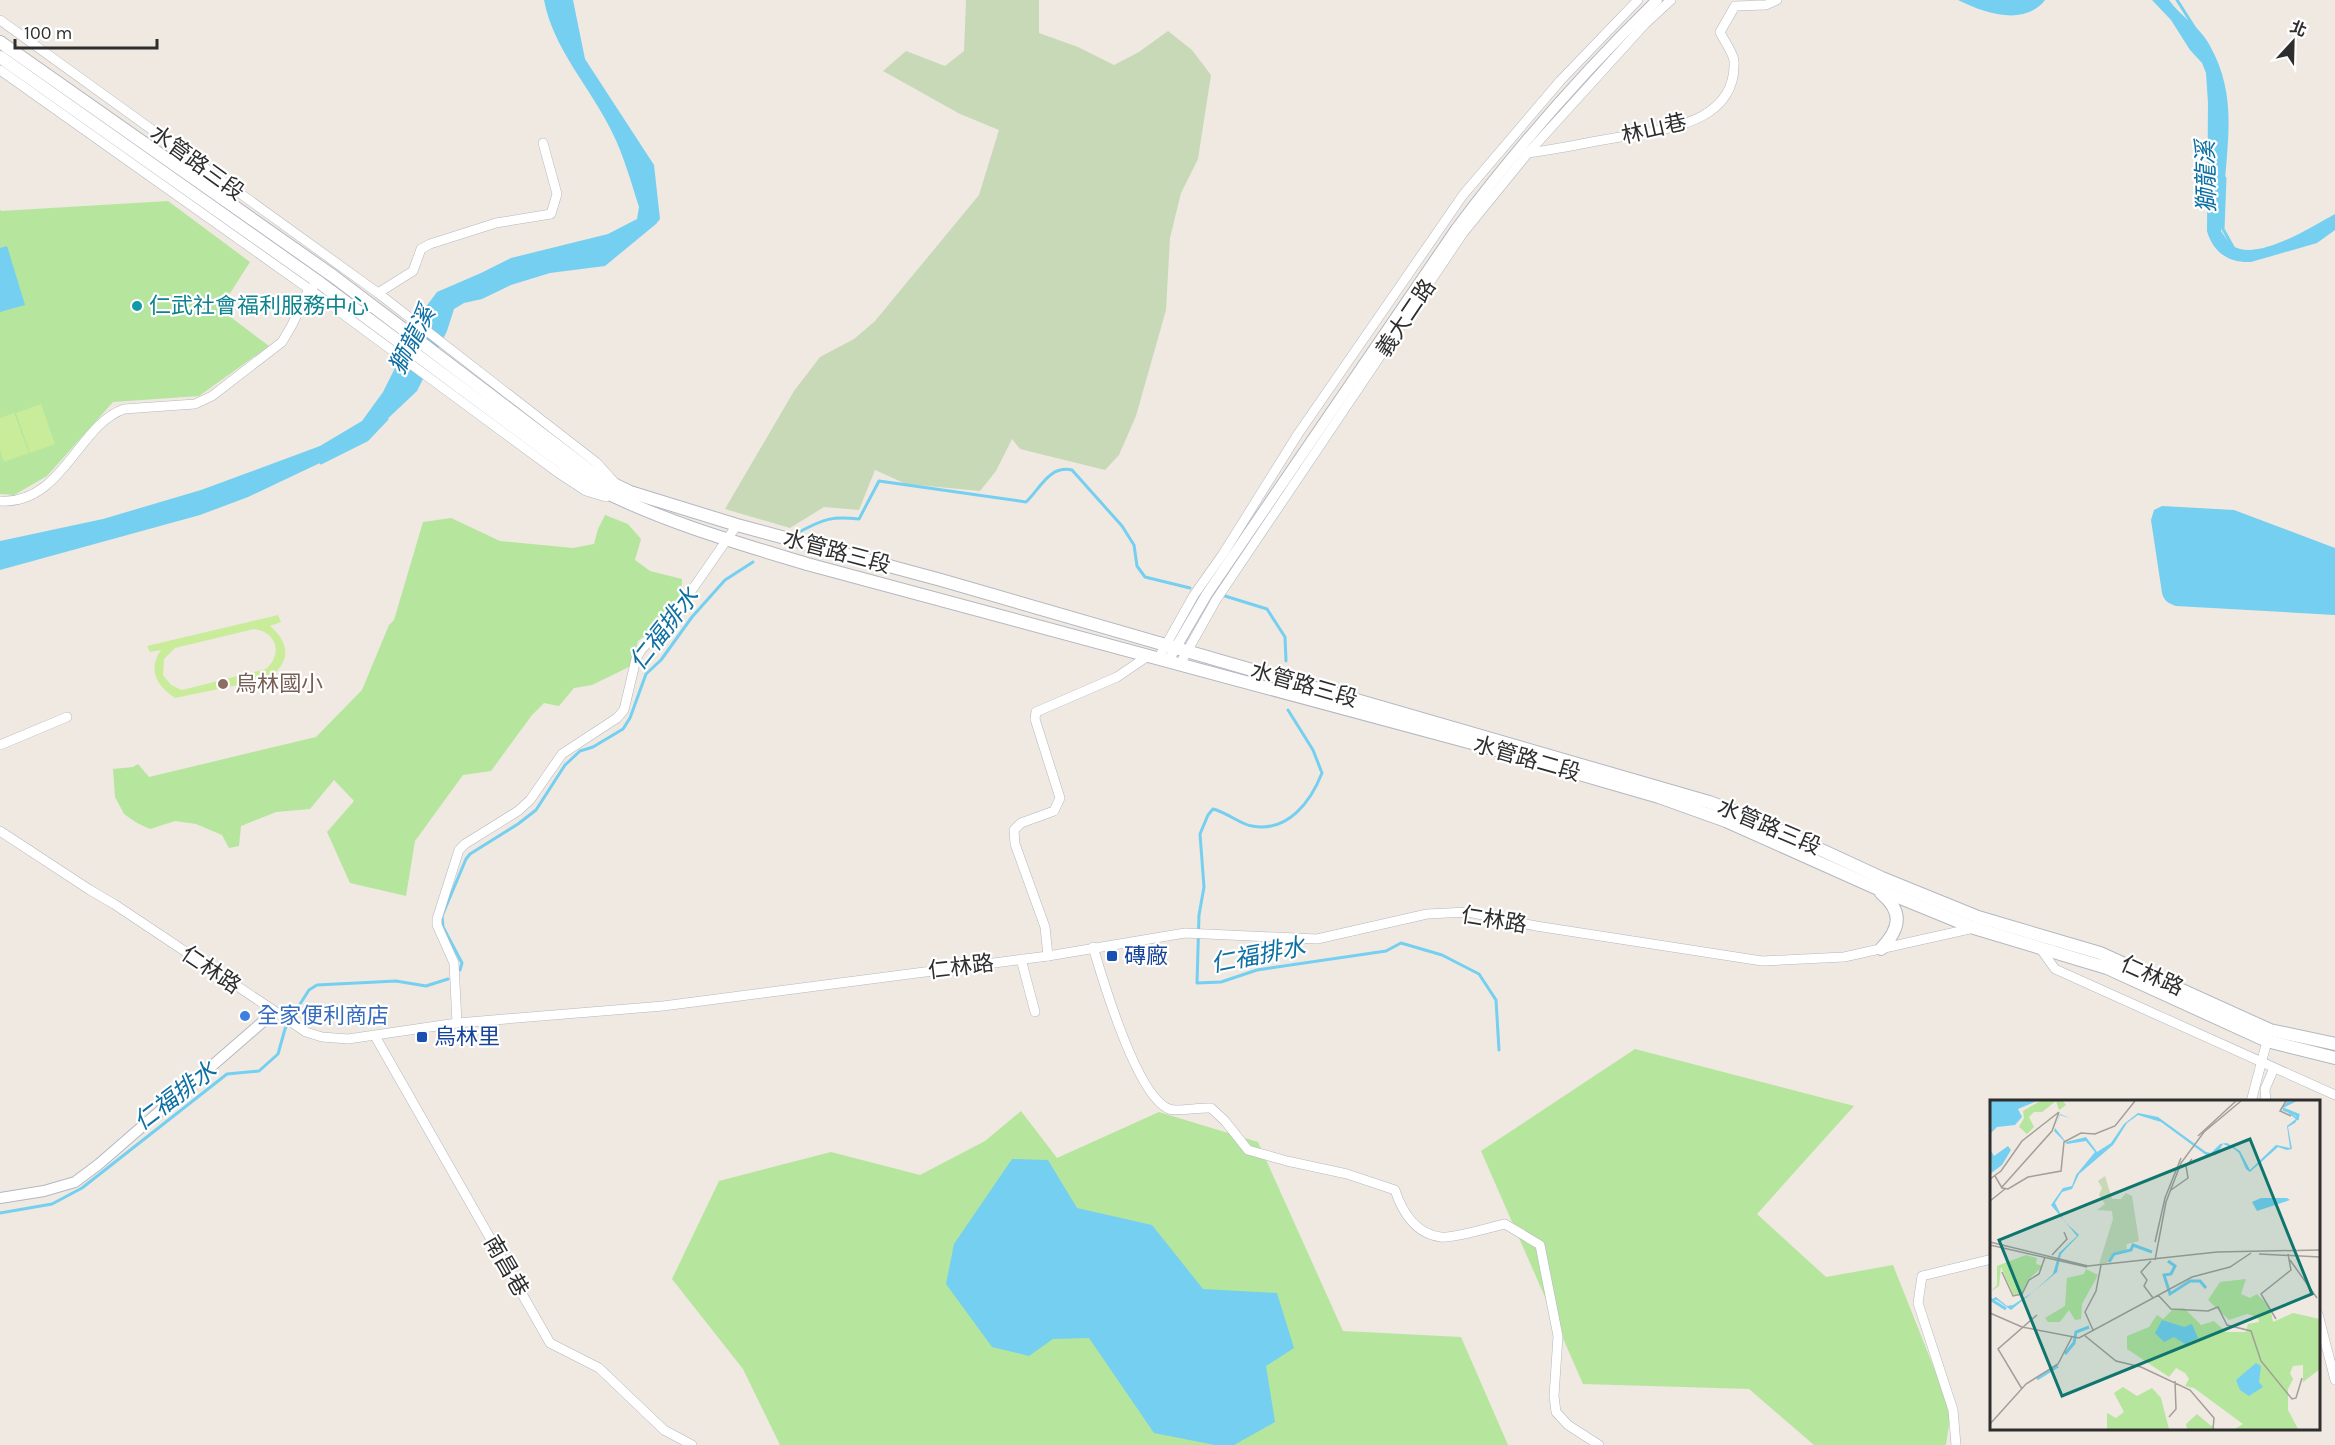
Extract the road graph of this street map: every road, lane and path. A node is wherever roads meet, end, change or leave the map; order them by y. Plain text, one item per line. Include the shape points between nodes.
1 (1638, 0) edge
2 (1657, 0) edge
3 (1671, 0) edge
4 (1776, 0) edge
5 (0, 21) edge
6 (0, 42) edge
7 (0, 57) edge
8 (0, 70) edge
9 (1507, 142) junction
10 (543, 143) dead end
11 (1525, 151) junction
12 (338, 272) junction
13 (315, 286) junction
14 (378, 293) junction
15 (384, 322) junction
16 (456, 375) junction
17 (618, 487) junction
18 (0, 501) edge
19 (625, 503) junction
20 (737, 525) junction
21 (727, 540) junction
22 (1176, 648) junction
23 (1163, 660) junction
24 (67, 717) dead end
25 (0, 745) edge
26 (0, 831) edge
27 (1876, 888) junction
28 (1976, 923) junction
29 (1093, 947) junction
30 (2040, 948) junction
31 (1881, 949) junction
32 (1048, 956) junction
33 (1021, 959) junction
34 (1035, 1012) dead end
35 (278, 1015) junction
36 (457, 1023) junction
37 (375, 1036) junction
38 (2267, 1041) junction
39 (2335, 1044) edge
40 (2335, 1058) edge
41 (2261, 1062) junction
42 (2274, 1068) junction
43 (2335, 1095) edge
44 (2251, 1100) edge
45 (2266, 1100) edge
46 (0, 1198) edge
47 (1990, 1260) edge
48 (2320, 1318) edge
49 (2335, 1380) edge
50 (692, 1445) edge
51 (1599, 1445) edge
52 (1956, 1445) edge

1 - 9 street, 義大二路
2 - 11 street, 義大二路 via 1578,82
3 - 11 street, 義大二路
4 - 11 street, 林山巷 via 1766,5 1735,6 1720,32 1734,60 1724,97 1712,111 1685,126
5 - 12 street, 水管路三段
6 - 12 main road, 水管路三段
7 - 13 main road, 水管路三段
8 - 13 street, 水管路三段
9 - 11 street
9 - 22 street, 義大二路 via 1463,195 1298,434 1194,595
10 - 14 street via 557,194 551,214 496,224 430,244 421,249 413,271
11 - 22 street, 義大二路 via 1456,229 1207,594
12 - 13 street
12 - 14 street, 水管路三段
12 - 15 main road, 水管路三段
13 - 15 main road, 水管路三段
13 - 18 street via 282,342 212,396 195,404 117,411 102,422 54,480 21,500
14 - 15 street, 水管路三段
15 - 16 main road
15 - 17 street via 463,357 597,463
15 - 19 street, 水管路三段 via 447,392 586,491
16 - 17 main road, 水管路三段
16 - 19 main road, 水管路三段 via 593,486
17 - 20 main road, 水管路三段
19 - 21 main road, 水管路三段
20 - 21 street
20 - 22 main road, 水管路三段
21 - 23 main road, 水管路三段
21 - 36 street via 676,613 641,650 624,710 608,726 562,754 518,811 459,850 437,919 454,963
22 - 23 street, 義大二路
22 - 28 main road, 水管路三段 via 1710,802
23 - 27 main road, 水管路二段 via 1659,797 1745,829
23 - 32 street via 1036,712 1060,798 1054,811 1020,823 1014,830 1015,844 1045,927
24 - 25 street
26 - 35 street, 仁林路
27 - 28 main road
27 - 31 main road via 1895,908 1897,924 1893,937
28 - 30 main road, 仁林路
28 - 31 street, 仁林路
28 - 39 main road, 仁林路 via 2100,953 2270,1030
29 - 31 street, 仁林路 via 1185,933 1317,939 1427,914 1468,912 1536,927 1762,961 1844,957
29 - 32 street, 仁林路
29 - 51 street via 1113,1013 1159,1103 1172,1111 1211,1108 1248,1150 1395,1190 1401,1210 1424,1231 1442,1238 1505,1224 1540,1245 1558,1336 1556,1412 1568,1425
30 - 38 main road, 仁林路 via 2106,968
30 - 41 street via 2055,969
32 - 33 street, 仁林路
33 - 34 street
33 - 36 street, 仁林路 via 663,1006
35 - 37 street, 仁林路 via 322,1037
35 - 46 street via 75,1182
36 - 37 street, 仁林路
37 - 50 street, 南昌巷 via 550,1343 599,1368 664,1430
38 - 40 main road, 仁林路
38 - 41 street
41 - 42 street
41 - 44 street
42 - 43 street
42 - 45 street via 2265,1089
47 - 52 street via 1922,1276 1918,1303 1953,1410
48 - 49 street

